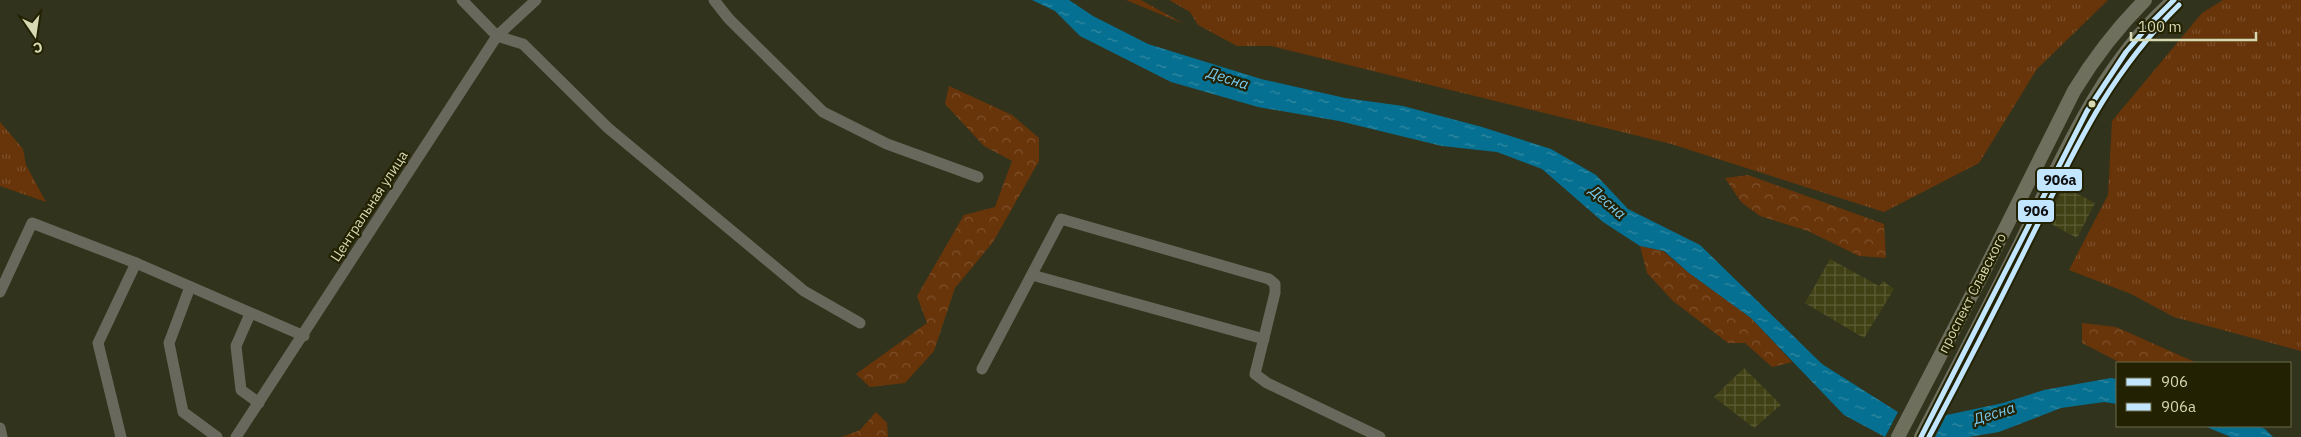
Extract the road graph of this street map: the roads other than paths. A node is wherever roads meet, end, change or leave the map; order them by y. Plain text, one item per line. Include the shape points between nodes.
1 (462, 0) edge
2 (536, 0) edge
3 (714, 0) edge
4 (2145, 0) edge
5 (2174, 0) edge
6 (497, 36) junction
7 (978, 177) dead end
8 (136, 263) junction
9 (1032, 275) junction
10 (190, 287) junction
11 (0, 292) edge
12 (250, 314) junction
13 (860, 323) dead end
14 (304, 336) junction
15 (1264, 339) junction
16 (982, 369) dead end
17 (259, 403) junction
18 (0, 428) edge
19 (2, 437) edge
20 (121, 437) edge
21 (218, 437) edge
22 (236, 437) edge
23 (1380, 437) edge
24 (1898, 437) edge
25 (1922, 437) edge

1 - 6 street
2 - 6 street, Центральная улица
3 - 7 street via 729,19 823,112 886,144
4 - 24 main road, проспект Славского via 2112,35 2074,91
5 - 25 main road, проспект Славского via 2105,81 2075,132
6 - 13 street via 523,44 608,128 804,291
6 - 14 street, Центральная улица
8 - 10 street
8 - 11 street via 32,223
8 - 20 street via 98,343
9 - 15 street
9 - 15 street via 1061,219 1270,279 1275,284 1275,293
9 - 16 street
10 - 12 street
10 - 21 street via 168,343 183,412
12 - 14 street
12 - 17 street via 236,346 240,390
14 - 17 street, Центральная улица
15 - 23 street via 1255,374 1267,383
17 - 22 street, Центральная улица
18 - 19 street

